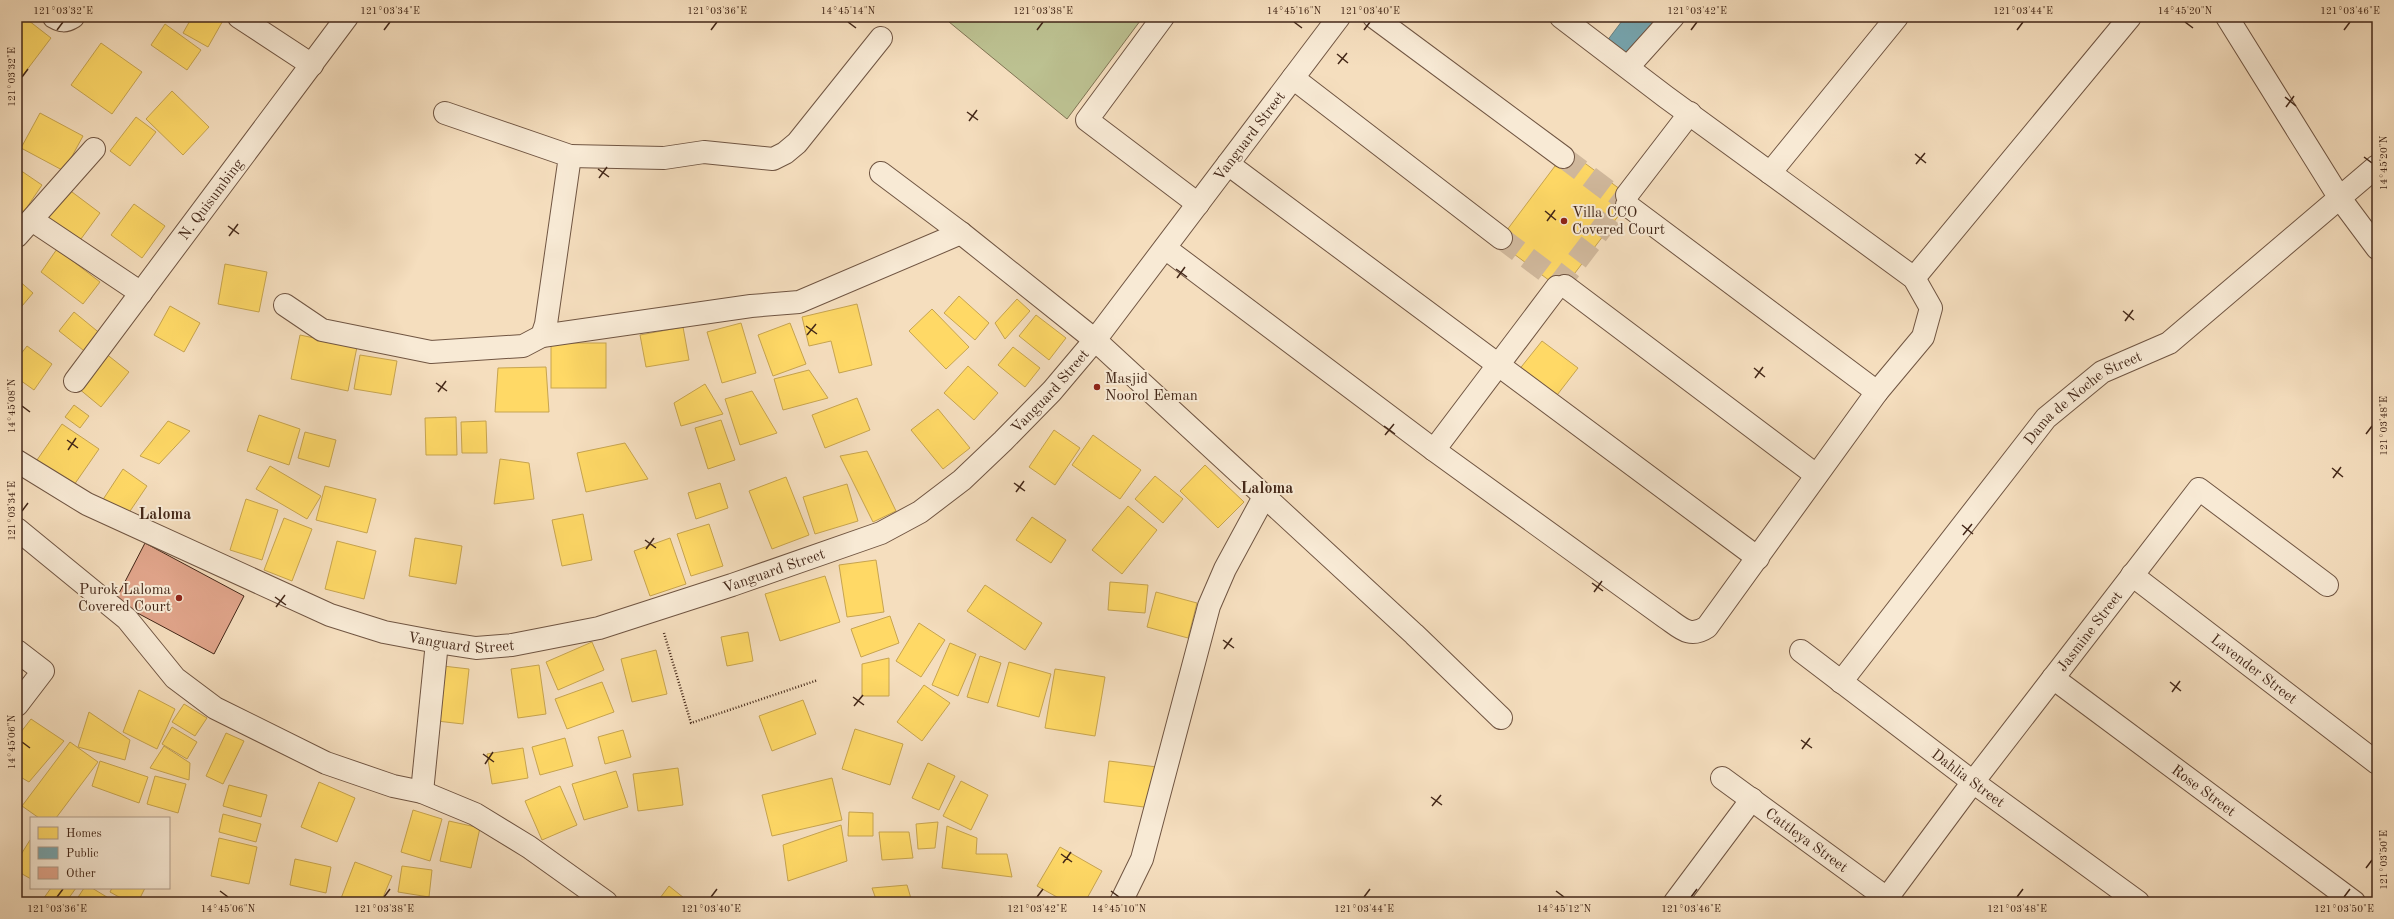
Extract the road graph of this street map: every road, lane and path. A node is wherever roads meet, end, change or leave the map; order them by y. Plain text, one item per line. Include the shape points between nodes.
1 (54, 17) edge
2 (73, 17) edge
3 (239, 17) edge
4 (348, 17) edge
5 (1164, 17) edge
6 (1339, 17) edge
7 (1374, 17) edge
8 (1561, 17) edge
9 (1674, 17) edge
10 (1897, 17) edge
11 (2130, 17) edge
12 (2227, 17) edge
13 (881, 38) dead end
14 (312, 65) junction
15 (1628, 67) junction
16 (1293, 78) junction
17 (444, 113) dead end
18 (1690, 113) junction
19 (94, 149) dead end
20 (570, 156) junction
21 (1563, 156) tunnel mouth
22 (1228, 164) junction
23 (2377, 166) edge
24 (882, 172) dead end
25 (1770, 173) junction
26 (2339, 197) junction
27 (1198, 204) junction
28 (32, 220) junction
29 (961, 233) junction
30 (17, 236) edge
31 (1501, 238) tunnel mouth
32 (1165, 248) junction
33 (2377, 248) edge
34 (1914, 278) junction
35 (141, 293) junction
36 (285, 305) dead end
37 (542, 336) junction
38 (1095, 340) junction
39 (1498, 365) junction
40 (75, 381) dead end
41 (1877, 392) junction
42 (1434, 450) junction
43 (17, 461) edge
44 (1816, 475) junction
45 (1264, 497) junction
46 (17, 529) edge
47 (1758, 558) junction
48 (2132, 575) junction
49 (2326, 585) dead end
50 (656, 608) junction
51 (436, 642) junction
52 (17, 651) edge
53 (1801, 651) dead end
54 (2053, 678) junction
55 (818, 680) dead end
56 (1840, 682) junction
57 (17, 705) edge
58 (1501, 718) dead end
59 (2377, 763) edge
60 (1722, 778) dead end
61 (1973, 782) junction
62 (422, 792) junction
63 (1752, 800) junction
64 (1888, 901) edge
65 (606, 902) edge
66 (1121, 902) edge
67 (1675, 902) edge
68 (2138, 902) edge
69 (2354, 902) edge

1 - 2 street via 60,21 67,21
3 - 14 street
4 - 14 street, N. Quisumbing
5 - 27 street via 1086,120
6 - 16 street, Vanguard Street
7 - 21 street
8 - 15 street
9 - 15 street
10 - 25 street
11 - 34 street
12 - 26 street
13 - 20 street via 797,143 772,159 704,152 664,158
14 - 35 street, N. Quisumbing
15 - 18 street
16 - 22 street, Vanguard Street
16 - 31 street
17 - 20 street
18 - 25 street
18 - 41 street via 1627,200
19 - 28 street
20 - 37 street via 546,324
22 - 27 street, Vanguard Street
22 - 39 street
23 - 26 street, Dama de Noche Street
24 - 29 street
25 - 34 street
26 - 33 street
26 - 56 street, Dama de Noche Street via 2169,343 2102,372 2046,418
27 - 32 street, Vanguard Street
28 - 30 street
28 - 35 street
29 - 37 street via 799,302
29 - 38 street
32 - 38 street, Vanguard Street
32 - 42 street
34 - 41 street via 1931,308 1923,336
35 - 40 street, N. Quisumbing
36 - 37 street via 322,330 431,352 523,346
38 - 45 street
38 - 50 street, Vanguard Street via 1052,391 1003,441 962,480 920,512 881,533 732,586
39 - 42 street
39 - 44 street via 1561,286
39 - 47 street
41 - 44 street
42 - 47 street via 1687,632 1698,633 1707,627
43 - 51 street, Vanguard Street via 87,504 330,614 384,632
44 - 47 street
45 - 58 street
45 - 66 street via 1225,569 1209,606 1142,859
46 - 62 street via 127,619 175,678 214,708 326,763 393,786
48 - 49 street, Jasmine Street via 2199,489
48 - 54 street, Jasmine Street
48 - 59 street, Lavender Street
50 - 51 street, Vanguard Street via 599,628 554,639 476,648
50 - 55 path via 691,723
51 - 62 street
52 - 57 street via 43,671
53 - 56 street, Dahlia Street
54 - 61 street, Jasmine Street
54 - 69 street, Rose Street
56 - 61 street, Dahlia Street
60 - 63 street, Cattleya Street
61 - 64 street, Jasmine Street
61 - 68 street, Dahlia Street
62 - 65 street via 475,814 529,847
63 - 64 street, Cattleya Street
63 - 67 street

